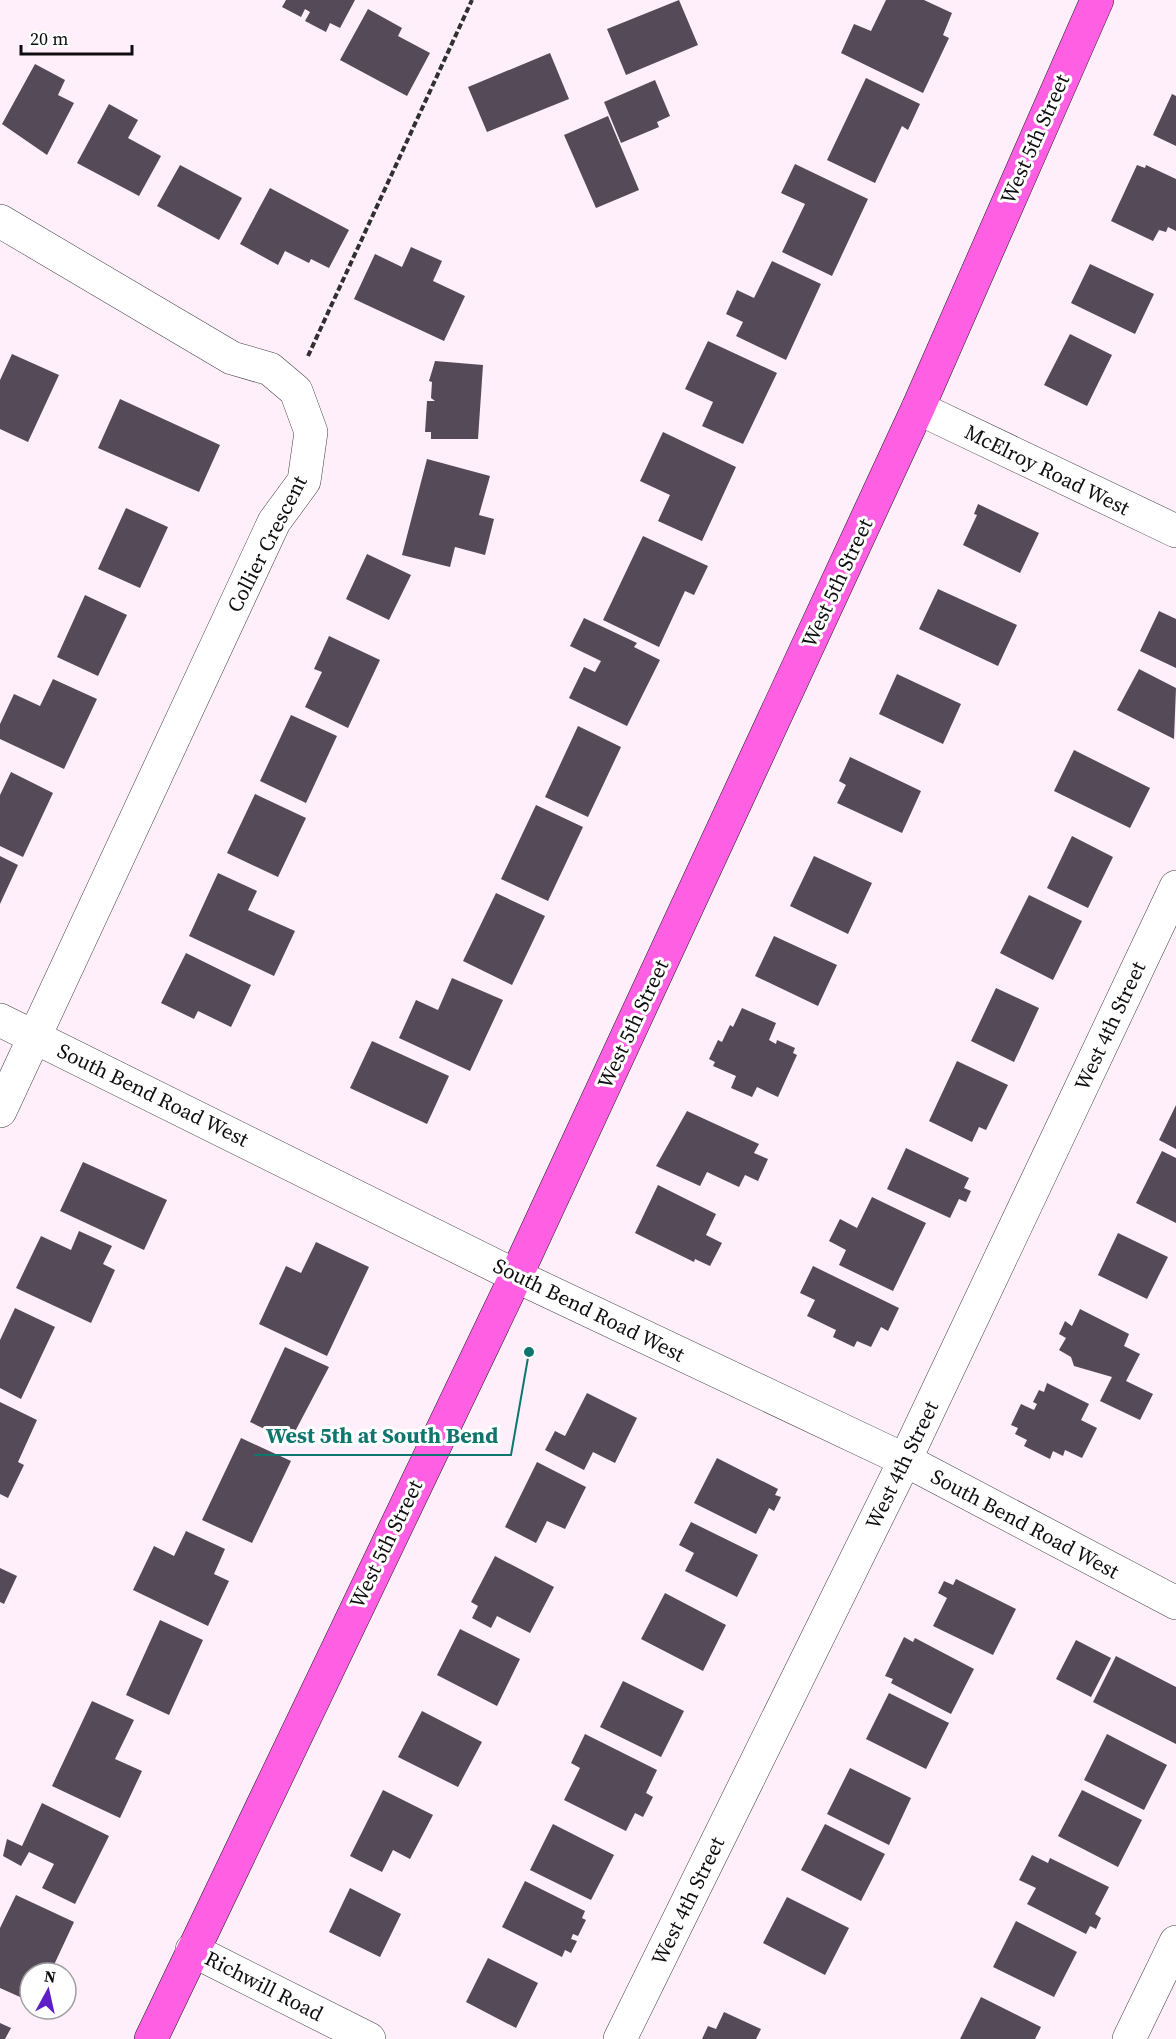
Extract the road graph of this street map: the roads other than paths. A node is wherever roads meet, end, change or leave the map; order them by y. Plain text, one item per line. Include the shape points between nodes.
1 (1097, 0) edge
2 (0, 221) edge
3 (918, 408) junction
4 (1176, 531) edge
5 (1176, 887) edge
6 (0, 1020) edge
7 (34, 1036) junction
8 (0, 1111) edge
9 (516, 1276) junction
10 (905, 1460) junction
11 (1176, 1603) edge
12 (1176, 1942) edge
13 (192, 1950) junction
14 (151, 2039) edge
15 (369, 2039) edge
16 (620, 2039) edge
17 (1129, 2039) edge

1 - 3 main road, West 5th Street
2 - 7 street, Collier Crescent via 232,358 270,369 296,391 311,432 304,481 274,522
3 - 4 street, McElroy Road West
3 - 9 main road, West 5th Street
5 - 10 street, West 4th Street
6 - 7 street, South Bend Road West
7 - 8 street, Collier Crescent
7 - 9 street, South Bend Road West
9 - 10 street, South Bend Road West
9 - 13 main road, West 5th Street
10 - 11 street, South Bend Road West
10 - 16 street, West 4th Street
12 - 17 street
13 - 14 main road, West 5th Street
13 - 15 street, Richwill Road

